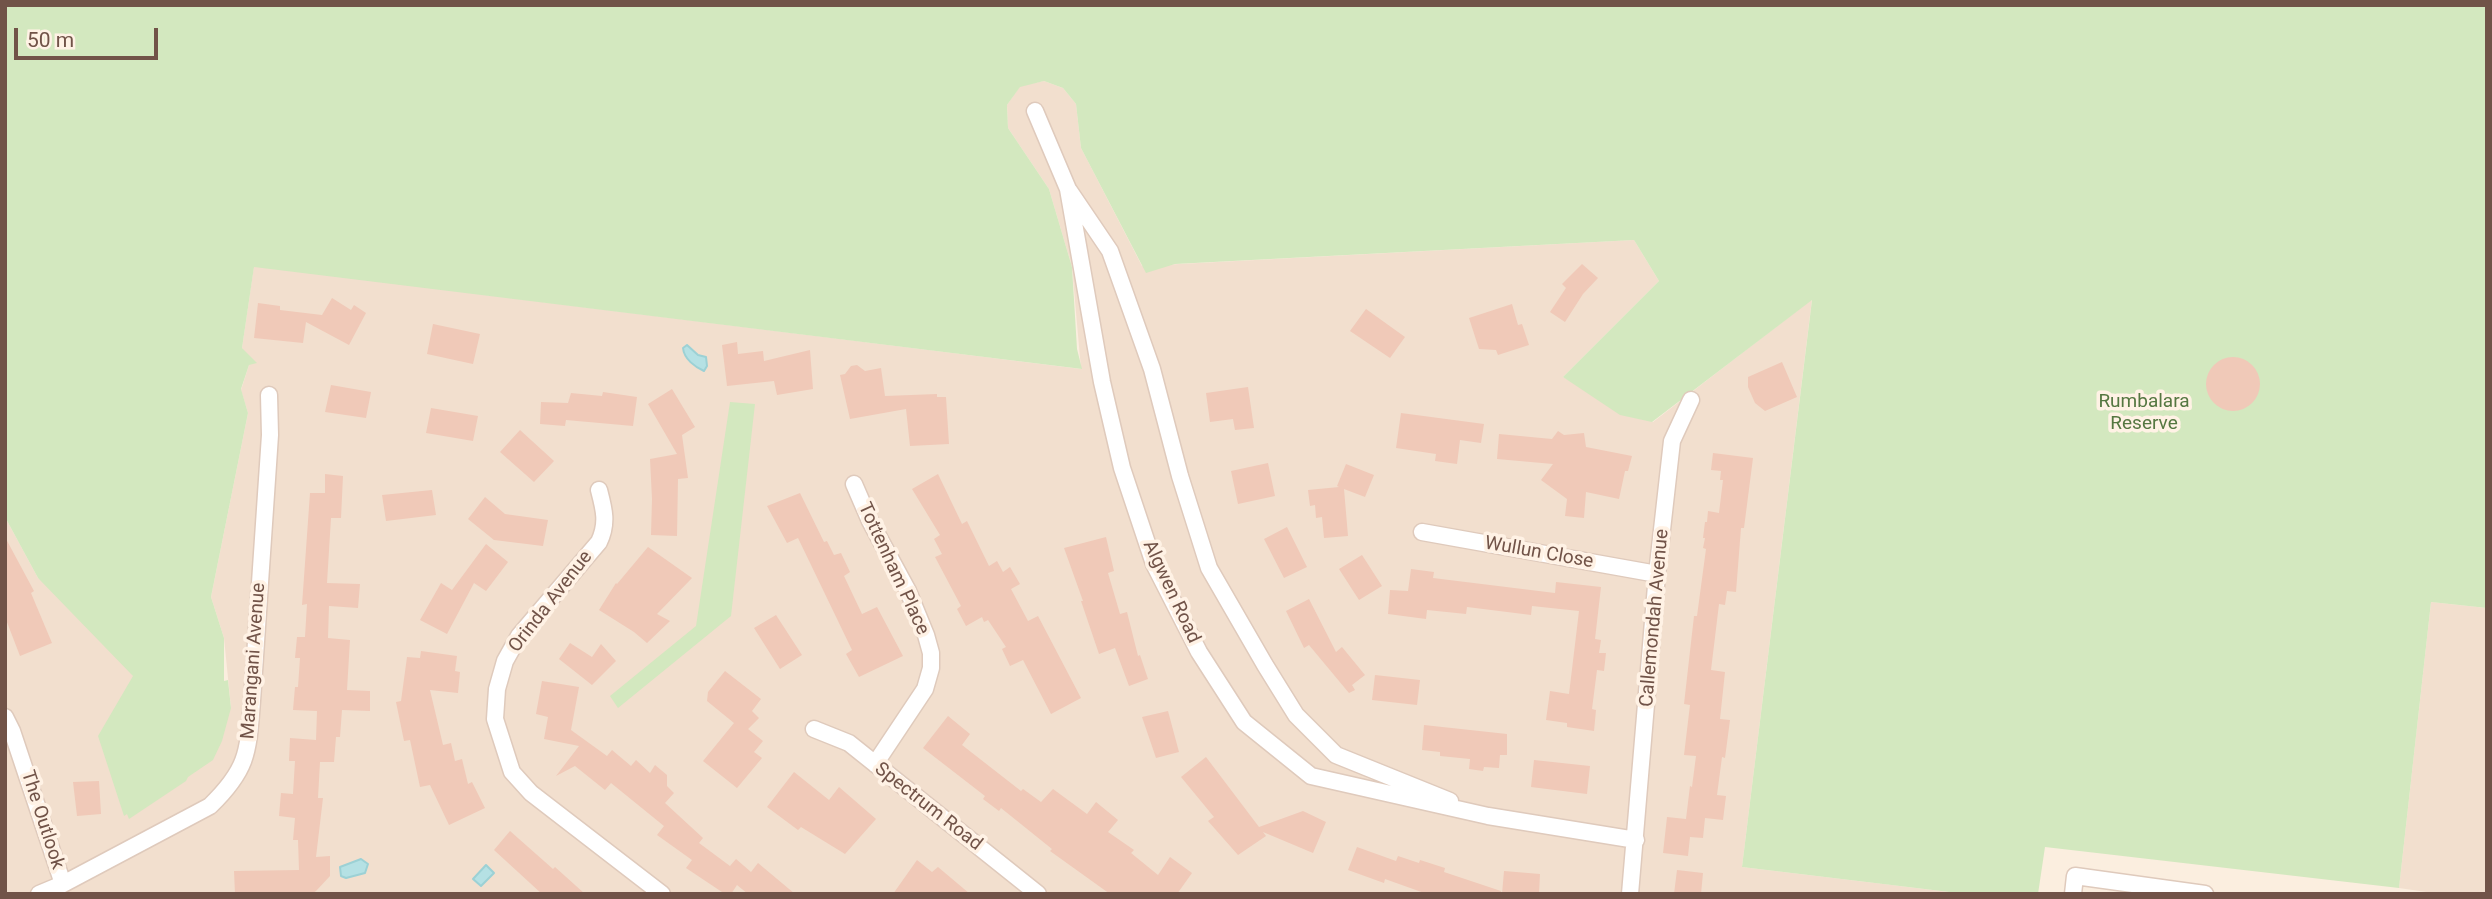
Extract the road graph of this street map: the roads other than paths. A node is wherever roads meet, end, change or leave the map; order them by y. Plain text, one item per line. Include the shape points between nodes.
1 (1035, 111) dead end
2 (1068, 189) junction
3 (269, 395) dead end
4 (1691, 400) dead end
5 (854, 484) dead end
6 (599, 490) dead end
7 (1422, 532) dead end
8 (1657, 574) junction
9 (5, 717) edge
10 (814, 729) dead end
11 (875, 764) junction
12 (1488, 816) junction
13 (1636, 840) junction
14 (63, 884) junction
15 (39, 894) edge
16 (662, 894) edge
17 (1038, 894) edge
18 (1630, 894) edge
19 (2073, 894) edge
20 (2205, 894) edge

1 - 2 street, Algwen Road
2 - 12 street, Algwen Road via 1110,251 1152,369 1209,568 1296,715 1336,755
2 - 12 street, Algwen Road via 1122,468 1154,564 1199,652 1244,722 1311,776
3 - 14 street, Marangani Avenue via 253,701 243,767 210,806
4 - 8 street, Callemondah Avenue via 1672,441
5 - 11 street, Tottenham Place via 908,591 931,653 925,689
6 - 16 street, Orinda Avenue via 606,520 599,542 519,636 502,671 495,719 512,772 531,793
7 - 8 street, Wullun Close
8 - 13 street, Callemondah Avenue
9 - 14 street, The Outlook
10 - 11 street, Spectrum Road via 849,743
11 - 17 street, Spectrum Road
12 - 13 street, Algwen Road
13 - 18 street, Callemondah Avenue
14 - 15 street, Marangani Avenue
19 - 20 street via 2076,876

